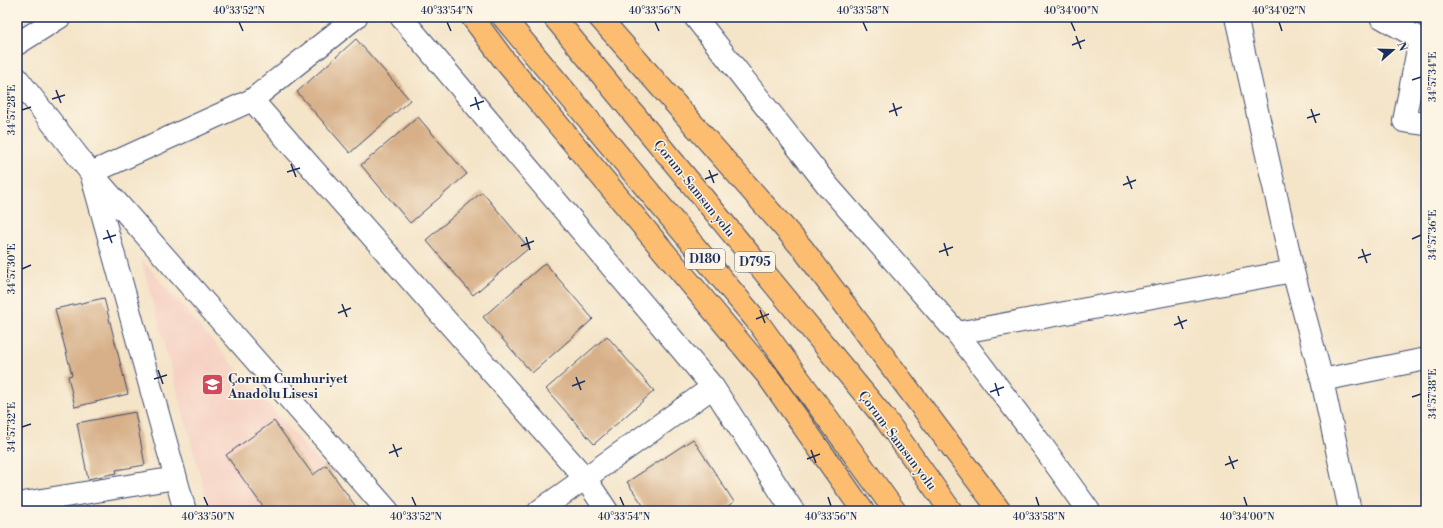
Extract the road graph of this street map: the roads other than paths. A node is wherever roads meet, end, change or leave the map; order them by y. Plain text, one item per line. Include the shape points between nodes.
1 (60, 17) edge
2 (356, 17) edge
3 (400, 17) edge
4 (472, 17) edge
5 (503, 17) edge
6 (554, 17) edge
7 (599, 17) edge
8 (695, 17) edge
9 (1236, 17) edge
10 (1381, 17) edge
11 (1423, 39) edge
12 (17, 44) edge
13 (17, 78) edge
14 (252, 100) junction
15 (1426, 124) edge
16 (91, 173) junction
17 (1293, 271) junction
18 (957, 333) junction
19 (1426, 359) edge
20 (1322, 380) junction
21 (714, 387) junction
22 (176, 478) junction
23 (585, 478) junction
24 (17, 504) edge
25 (185, 511) edge
26 (388, 511) edge
27 (539, 511) edge
28 (607, 511) edge
29 (793, 511) edge
30 (863, 511) edge
31 (895, 511) edge
32 (951, 511) edge
33 (1000, 511) edge
34 (1089, 511) edge
35 (1350, 511) edge

1 - 12 street
2 - 14 street
3 - 21 street
4 - 30 highway via 504,60 767,375
5 - 31 highway, D180 via 757,321
6 - 32 highway, Çorum-Samsun yolu / D795 via 886,420
7 - 33 highway via 803,248
8 - 18 street via 828,186
9 - 17 street
10 - 11 street
11 - 15 street via 1404,121
13 - 16 street
14 - 16 street
14 - 23 street
16 - 22 street
16 - 26 street
17 - 18 street
17 - 20 street
18 - 34 street
19 - 20 street
20 - 35 street
21 - 23 street
21 - 29 street
22 - 24 street
22 - 25 street
23 - 27 street
23 - 28 street

